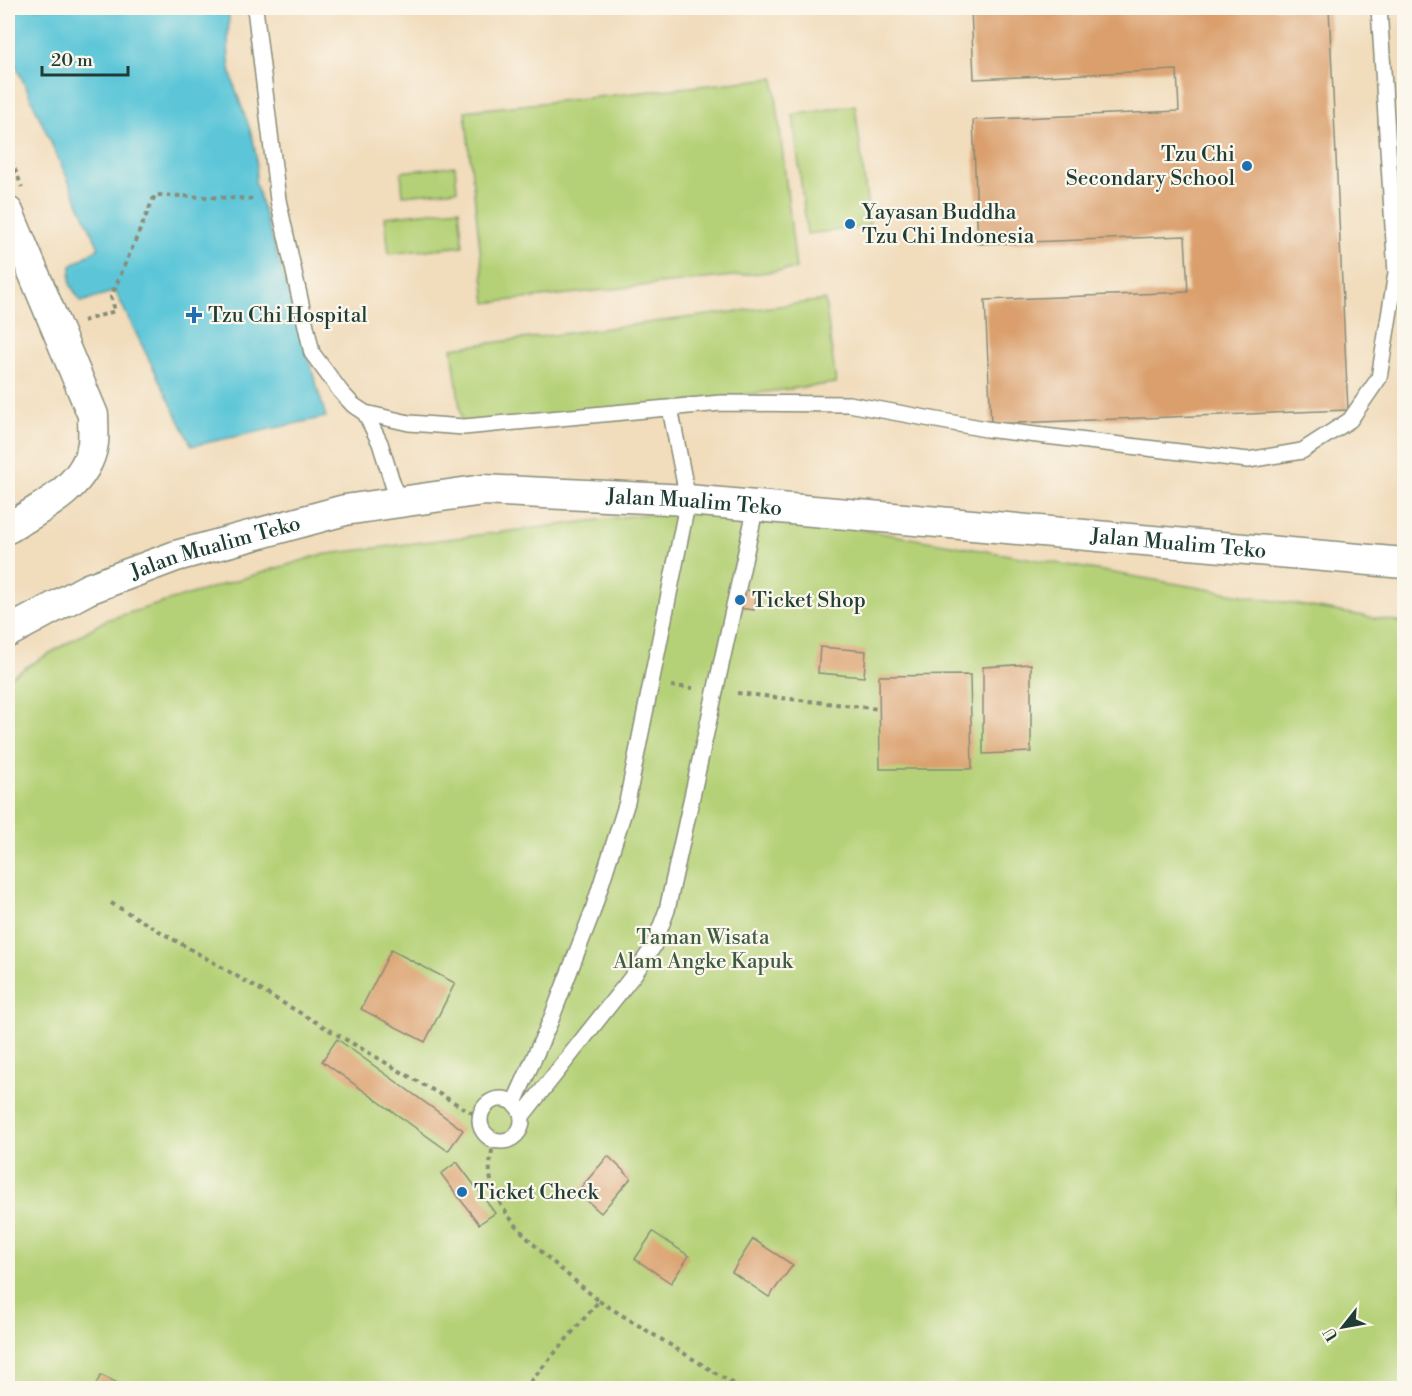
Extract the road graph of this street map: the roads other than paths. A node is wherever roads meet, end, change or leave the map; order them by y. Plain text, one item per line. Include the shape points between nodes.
1 (255, 8) edge
2 (1379, 8) edge
3 (8, 212) edge
4 (669, 408) junction
5 (365, 412) junction
6 (688, 500) junction
7 (398, 501) junction
8 (756, 506) junction
9 (8, 528) edge
10 (1404, 563) edge
11 (8, 632) edge
12 (518, 1109) junction

1 - 5 lane via 278,200 312,353 347,398
2 - 4 lane via 1396,273 1379,378 1350,420 1302,451 1248,460 986,429 849,404 721,403
3 - 9 street via 93,414 93,445 84,467 66,490
4 - 5 lane via 464,427 409,423
4 - 6 lane
5 - 7 lane via 380,443
6 - 7 street, Jalan Mualim Teko via 483,490
6 - 8 street, Jalan Mualim Teko
6 - 12 lane via 627,802 592,913
7 - 11 street, Jalan Mualim Teko via 345,510 176,556 88,589
8 - 10 street, Jalan Mualim Teko
8 - 12 lane via 667,910 653,947 595,1026
12 - 12 lane via 520,1131 509,1141 494,1141 482,1131 478,1117 486,1104 500,1098

